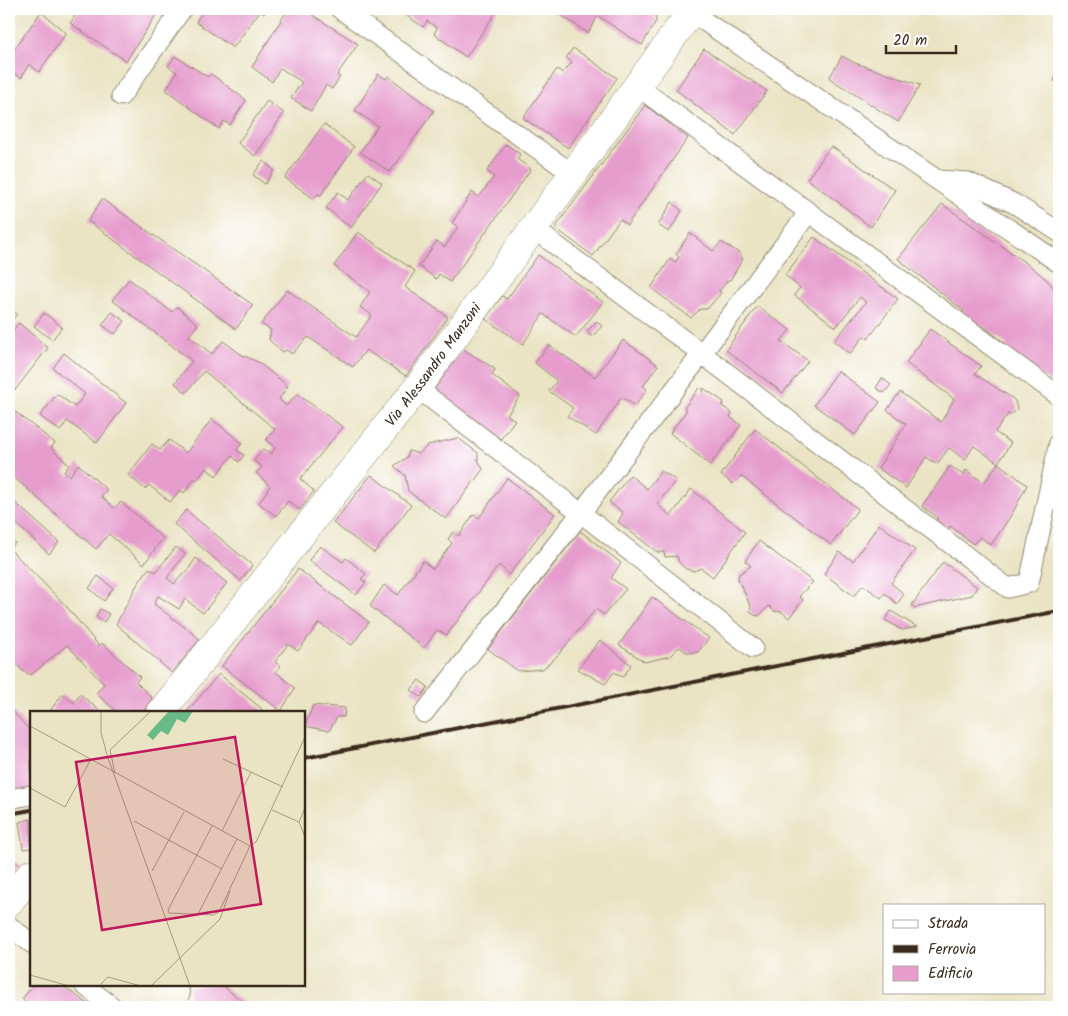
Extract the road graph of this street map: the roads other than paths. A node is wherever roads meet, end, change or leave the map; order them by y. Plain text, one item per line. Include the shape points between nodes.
1 (182, 9) edge
2 (340, 9) edge
3 (690, 10) edge
4 (637, 86) junction
5 (121, 96) dead end
6 (574, 174) junction
7 (937, 180) junction
8 (809, 212) junction
9 (534, 229) junction
10 (1059, 232) edge
11 (1059, 263) edge
12 (701, 353) junction
13 (417, 388) junction
14 (1059, 396) edge
15 (1059, 443) edge
16 (581, 513) junction
17 (753, 648) dead end
18 (162, 711) edge
19 (424, 713) dead end
20 (30, 795) edge
21 (9, 798) edge
22 (30, 875) edge
23 (9, 902) edge
24 (9, 926) edge
25 (30, 943) edge
26 (85, 986) edge
27 (113, 1007) edge

1 - 5 street
2 - 6 street
3 - 4 main road, Via Alessandro Manzoni
3 - 7 street
4 - 6 main road, Via Alessandro Manzoni
4 - 8 street
6 - 9 main road, Via Alessandro Manzoni
7 - 10 street via 968,182 1015,204
7 - 11 street
8 - 12 street
8 - 14 street
9 - 12 street
9 - 13 main road, Via Alessandro Manzoni
12 - 15 street via 1008,588 1029,583
12 - 16 street
13 - 16 street
13 - 18 main road, Via Alessandro Manzoni
16 - 17 street
16 - 19 street
20 - 21 street
22 - 23 main road
24 - 25 street
26 - 27 street

